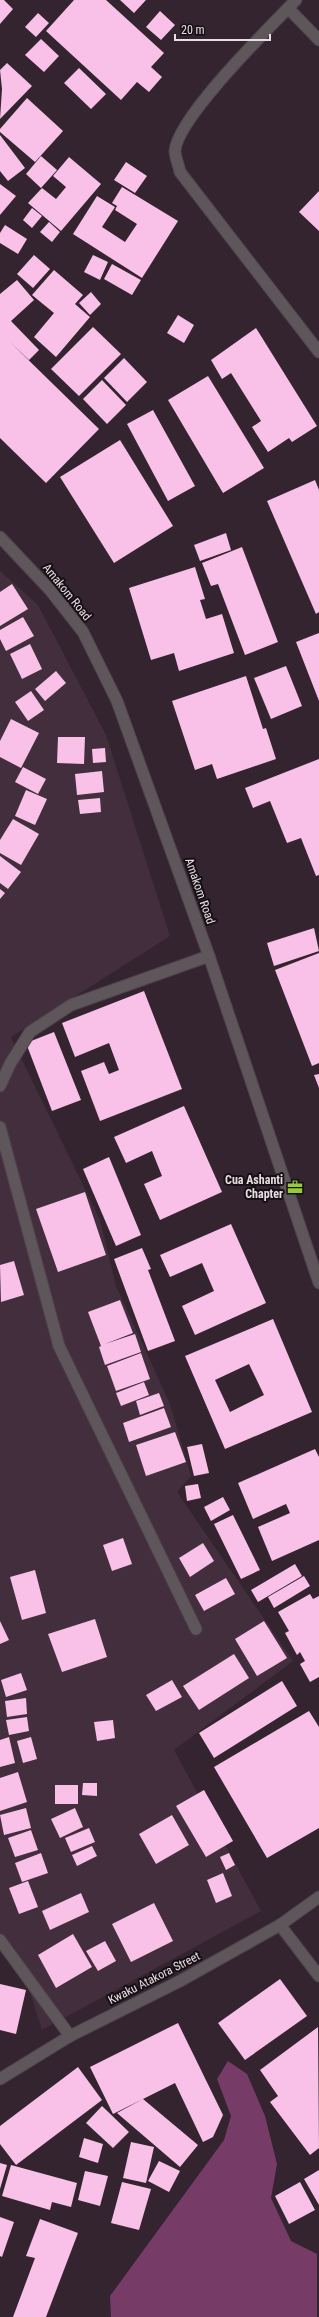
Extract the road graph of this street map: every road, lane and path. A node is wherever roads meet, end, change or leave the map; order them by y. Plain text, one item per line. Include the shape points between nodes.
1 (296, 0) edge
2 (288, 8) junction
3 (319, 40) edge
4 (319, 352) edge
5 (0, 537) edge
6 (209, 956) junction
7 (0, 1086) edge
8 (0, 1127) edge
9 (319, 1283) edge
10 (196, 1629) dead end
11 (319, 1897) edge
12 (280, 1925) junction
13 (0, 1940) edge
14 (319, 1976) edge
15 (70, 2036) junction
16 (0, 2079) edge

1 - 2 street
2 - 3 street
2 - 4 street via 203,101 183,130 175,151 180,172
5 - 6 street, Amakom Road via 50,590 83,632 120,709
6 - 7 street via 71,1005 30,1032
6 - 9 street, Amakom Road
8 - 10 street via 59,1346
11 - 12 street, Kwaku Atakora Street
12 - 14 street
12 - 15 street, Kwaku Atakora Street
13 - 15 street
15 - 16 street, Kwaku Atakora Street

